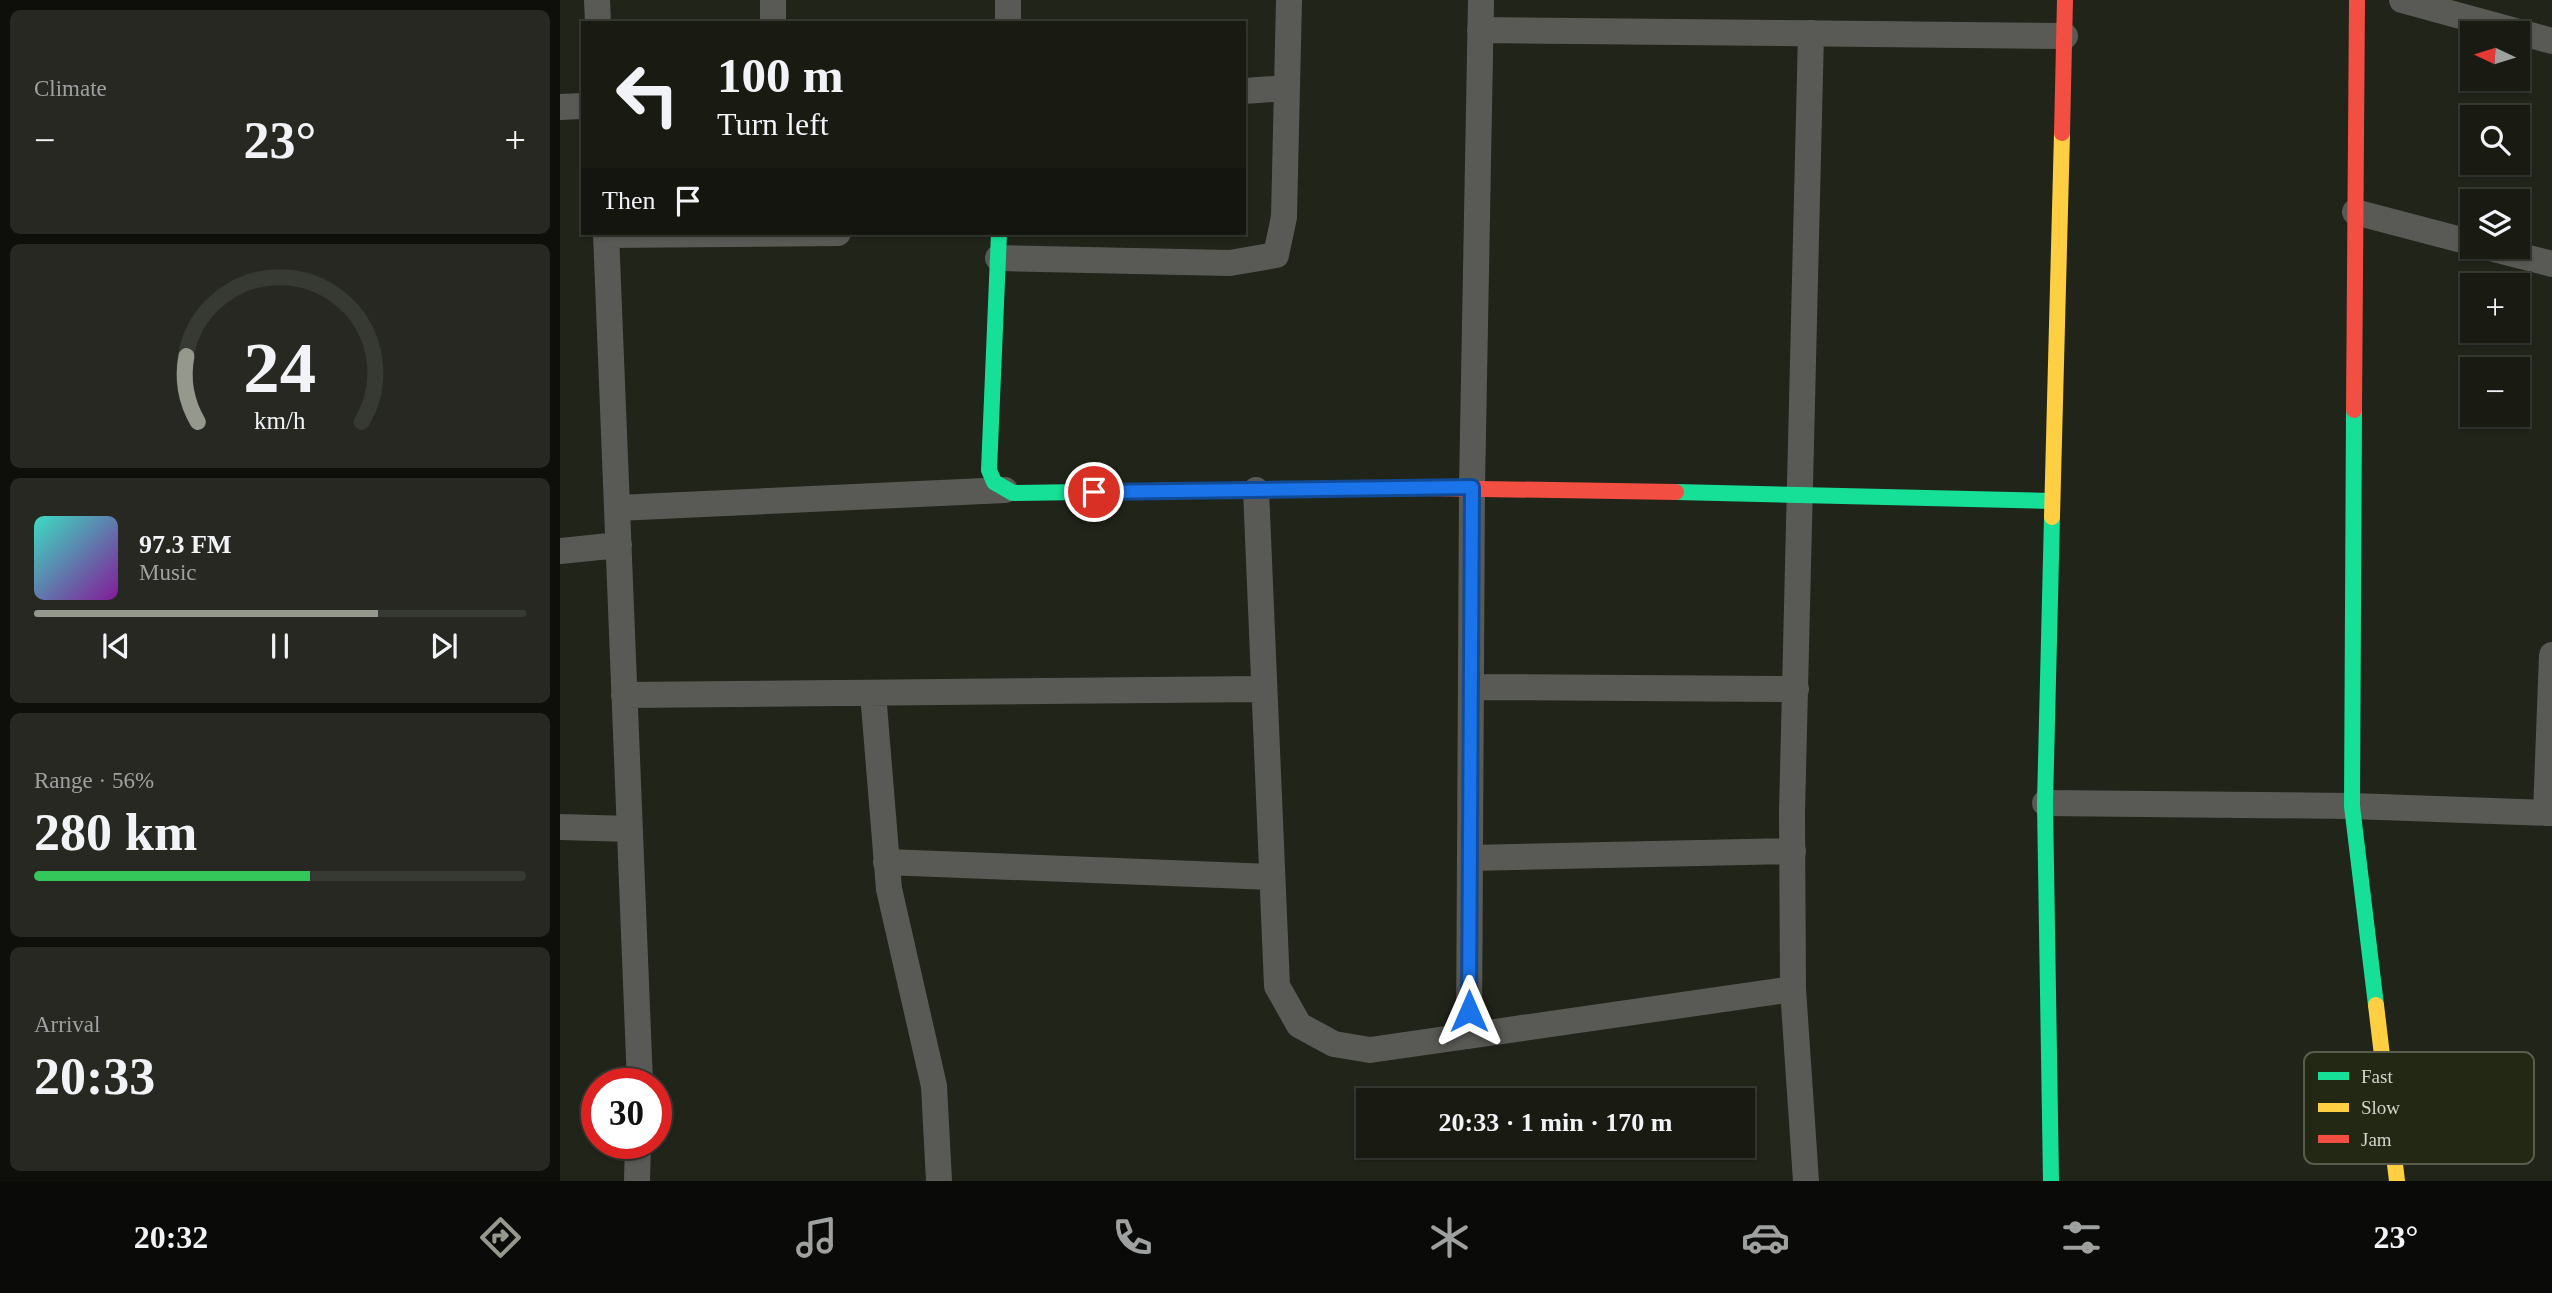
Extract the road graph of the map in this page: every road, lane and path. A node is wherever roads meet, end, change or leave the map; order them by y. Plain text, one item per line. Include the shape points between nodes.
1 (597, 0) edge
2 (773, 0) edge
3 (1008, 0) edge
4 (1289, 0) edge
5 (1481, 0) edge
6 (2065, 0) edge
7 (2357, 0) edge
8 (2402, 0) edge
9 (598, 21) edge
10 (773, 21) edge
11 (1007, 21) edge
12 (1480, 30) junction
13 (1811, 33) junction
14 (2065, 36) junction
15 (2552, 41) edge
16 (1287, 88) junction
17 (1246, 91) edge
18 (581, 106) edge
19 (560, 107) edge
20 (2355, 212) junction
21 (606, 235) edge
22 (2460, 240) edge
23 (999, 246) edge
24 (2530, 258) edge
25 (2552, 264) edge
26 (1472, 487) junction
27 (1005, 490) junction
28 (1256, 490) junction
29 (1800, 496) junction
30 (2052, 501) junction
31 (617, 508) junction
32 (618, 545) junction
33 (560, 551) edge
34 (2552, 654) edge
35 (1471, 687) junction
36 (1265, 689) junction
37 (1796, 689) junction
38 (873, 692) junction
39 (624, 695) junction
40 (2045, 803) junction
41 (2352, 806) junction
42 (2549, 813) edge
43 (560, 827) edge
44 (630, 829) junction
45 (1793, 851) junction
46 (1470, 858) junction
47 (886, 862) junction
48 (1272, 877) junction
49 (1793, 989) junction
50 (1469, 1036) junction
51 (2382, 1052) edge
52 (639, 1068) edge
53 (638, 1159) edge
54 (637, 1181) edge
55 (939, 1181) edge
56 (1806, 1181) edge
57 (2050, 1181) edge

1 - 9 street
2 - 10 street
3 - 11 street
4 - 16 street
5 - 12 street
6 - 14 street
7 - 20 street
8 - 15 street
12 - 13 street
12 - 26 street
13 - 14 street
13 - 29 street
14 - 30 street
16 - 17 street
16 - 23 street via 1284,217 1276,254 1230,263
18 - 19 street
20 - 22 street
20 - 41 street
21 - 31 street
23 - 27 street via 989,470 994,482
24 - 25 street
26 - 28 street
26 - 29 street
26 - 35 street
27 - 28 street
27 - 31 street
28 - 36 street
29 - 30 street
29 - 37 street
30 - 40 street
31 - 32 street
32 - 33 street
32 - 39 street
34 - 42 street
35 - 37 street
35 - 46 street
36 - 38 street
36 - 48 street
37 - 45 street
38 - 39 street
38 - 47 street
39 - 44 street
40 - 41 street
40 - 57 street
41 - 42 street
41 - 51 street
43 - 44 street
44 - 52 street
45 - 46 street
45 - 49 street
46 - 50 street
47 - 48 street
47 - 55 street via 934,1086
48 - 50 street via 1277,986 1299,1025 1334,1044 1370,1050
49 - 50 street
49 - 56 street
53 - 54 street

